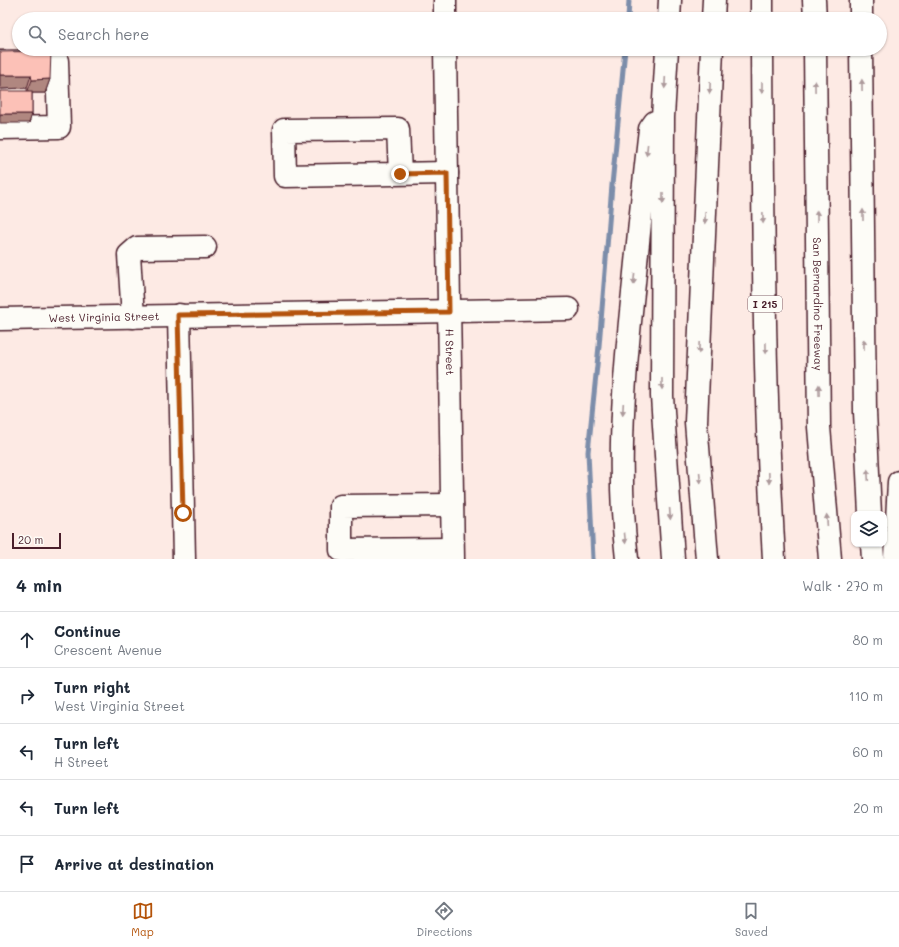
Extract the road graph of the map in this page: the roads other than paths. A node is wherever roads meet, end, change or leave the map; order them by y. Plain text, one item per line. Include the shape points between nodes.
1 (445, 0) edge
2 (670, 0) edge
3 (714, 0) edge
4 (762, 0) edge
5 (814, 0) edge
6 (861, 0) edge
7 (445, 12) edge
8 (669, 12) edge
9 (713, 12) edge
10 (762, 12) edge
11 (815, 12) edge
12 (861, 12) edge
13 (445, 56) edge
14 (667, 56) edge
15 (712, 56) edge
16 (762, 56) edge
17 (815, 56) edge
18 (861, 56) edge
19 (0, 62) edge
20 (663, 117) junction
21 (0, 128) edge
22 (447, 173) junction
23 (400, 174) junction
24 (205, 246) dead end
25 (568, 309) dead end
26 (449, 312) junction
27 (178, 315) junction
28 (133, 316) junction
29 (0, 319) edge
30 (899, 482) edge
31 (452, 505) junction
32 (870, 511) edge
33 (872, 547) edge
34 (452, 554) edge
35 (184, 559) edge
36 (627, 559) edge
37 (673, 559) edge
38 (707, 559) edge
39 (774, 559) edge
40 (830, 559) edge
41 (873, 559) edge
42 (895, 559) edge

1 - 7 main road
2 - 8 main road
3 - 9 main road
4 - 10 main road
5 - 11 main road
6 - 12 main road
13 - 22 main road, H Street
14 -> 20 main road
15 -> 38 main road via 696,422
16 -> 39 main road, I 215 via 769,451
40 -> 17 main road, San Bernardino Freeway via 820,427
32 -> 18 main road via 865,412
19 - 21 main road via 57,61 59,127
20 -> 36 main road via 652,124 650,129 626,356 622,442
20 -> 37 main road via 662,396
22 - 23 main road
22 - 26 main road, H Street
23 - 23 main road via 286,176 284,130 398,128
24 - 28 main road via 137,248 129,256
25 - 26 main road, West Virginia Street
26 - 27 main road, West Virginia Street
26 - 31 main road, H Street
27 - 28 main road, West Virginia Street
27 - 35 main road
28 - 29 main road, West Virginia Street
30 - 42 main road
31 - 34 main road, H Street
31 - 34 main road via 341,506 341,550
33 - 41 main road

